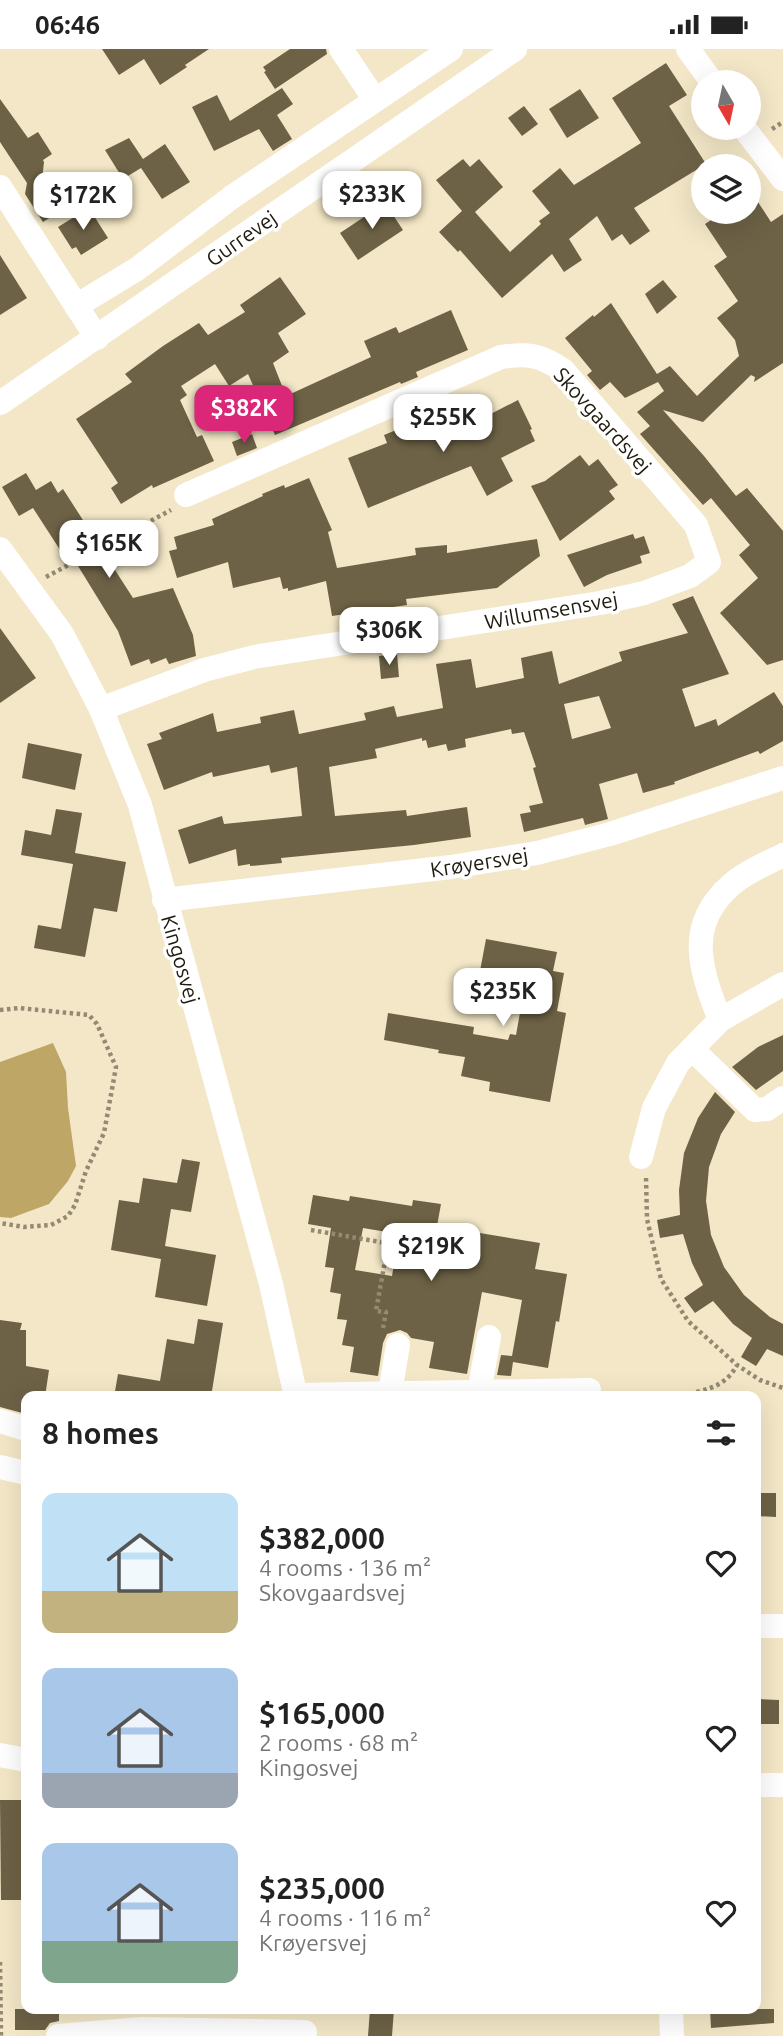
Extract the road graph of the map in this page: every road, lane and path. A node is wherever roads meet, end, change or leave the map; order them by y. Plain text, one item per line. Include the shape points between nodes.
1 (341, 49) edge
2 (451, 49) edge
3 (515, 49) edge
4 (688, 49) edge
5 (703, 70) edge
6 (375, 100) junction
7 (753, 140) edge
8 (783, 179) edge
9 (0, 187) edge
10 (76, 306) junction
11 (97, 338) junction
12 (0, 403) edge
13 (186, 495) joint
14 (0, 549) edge
15 (709, 562) joint
16 (28, 586) junction
17 (102, 709) junction
18 (783, 778) edge
19 (783, 855) edge
20 (164, 900) junction
21 (783, 984) edge
22 (0, 1010) edge
23 (720, 1020) junction
24 (692, 1049) junction
25 (783, 1098) edge
26 (641, 1157) joint
27 (0, 1223) edge
28 (311, 1230) dead end
29 (388, 1244) junction
30 (432, 1251) dead end
31 (489, 1337) dead end
32 (398, 1345) joint
33 (737, 1365) junction
34 (783, 1388) edge
35 (589, 1389) dead end
36 (294, 1391) edge
37 (390, 1391) edge
38 (479, 1391) edge
39 (516, 1391) edge
40 (698, 1391) edge
41 (0, 1421) edge
42 (21, 1427) edge
43 (0, 1467) edge
44 (21, 1471) edge
45 (761, 1626) edge
46 (783, 1626) edge
47 (0, 1755) edge
48 (21, 1759) edge
49 (761, 1785) edge
50 (783, 1785) edge
51 (0, 1962) edge
52 (671, 2014) edge
53 (307, 2026) edge
54 (1, 2036) edge
55 (58, 2036) edge
56 (672, 2036) edge

1 - 6 street
2 - 6 street, Gurrevej
3 - 11 street, Gurrevej
4 - 5 street
6 - 10 street, Gurrevej via 232,197 137,269
7 - 8 street
9 - 10 street
10 - 11 street
11 - 12 street, Gurrevej
13 - 15 street, Skovgaardsvej via 501,357 522,353 544,358 563,370 696,525
13 - 16 path via 178,506
14 - 16 street, Kingosvej
15 - 17 street, Willumsensvej via 690,576 644,593 254,657 204,670
16 - 17 street, Kingosvej via 62,634
17 - 20 street, Kingosvej via 140,805
18 - 20 street, Krøyersvej via 537,853
19 - 23 street via 732,883 711,906 702,931 700,959
20 - 36 street, Kingosvej via 271,1284
21 - 23 street
22 - 27 path via 89,1015 116,1067 104,1133 68,1216 43,1226
23 - 24 street
24 - 25 street via 755,1110
24 - 26 street via 678,1063 654,1108
26 - 33 path via 647,1219 661,1279 688,1321
28 - 29 path
29 - 30 path
29 - 32 path via 376,1311 386,1312 381,1342
31 - 38 street
32 - 37 street
33 - 34 path
33 - 40 path via 720,1385
35 - 39 street
41 - 42 street
43 - 44 street
45 - 46 street
47 - 48 street
49 - 50 street
51 - 54 path
52 - 56 street
53 - 55 street via 142,2029

